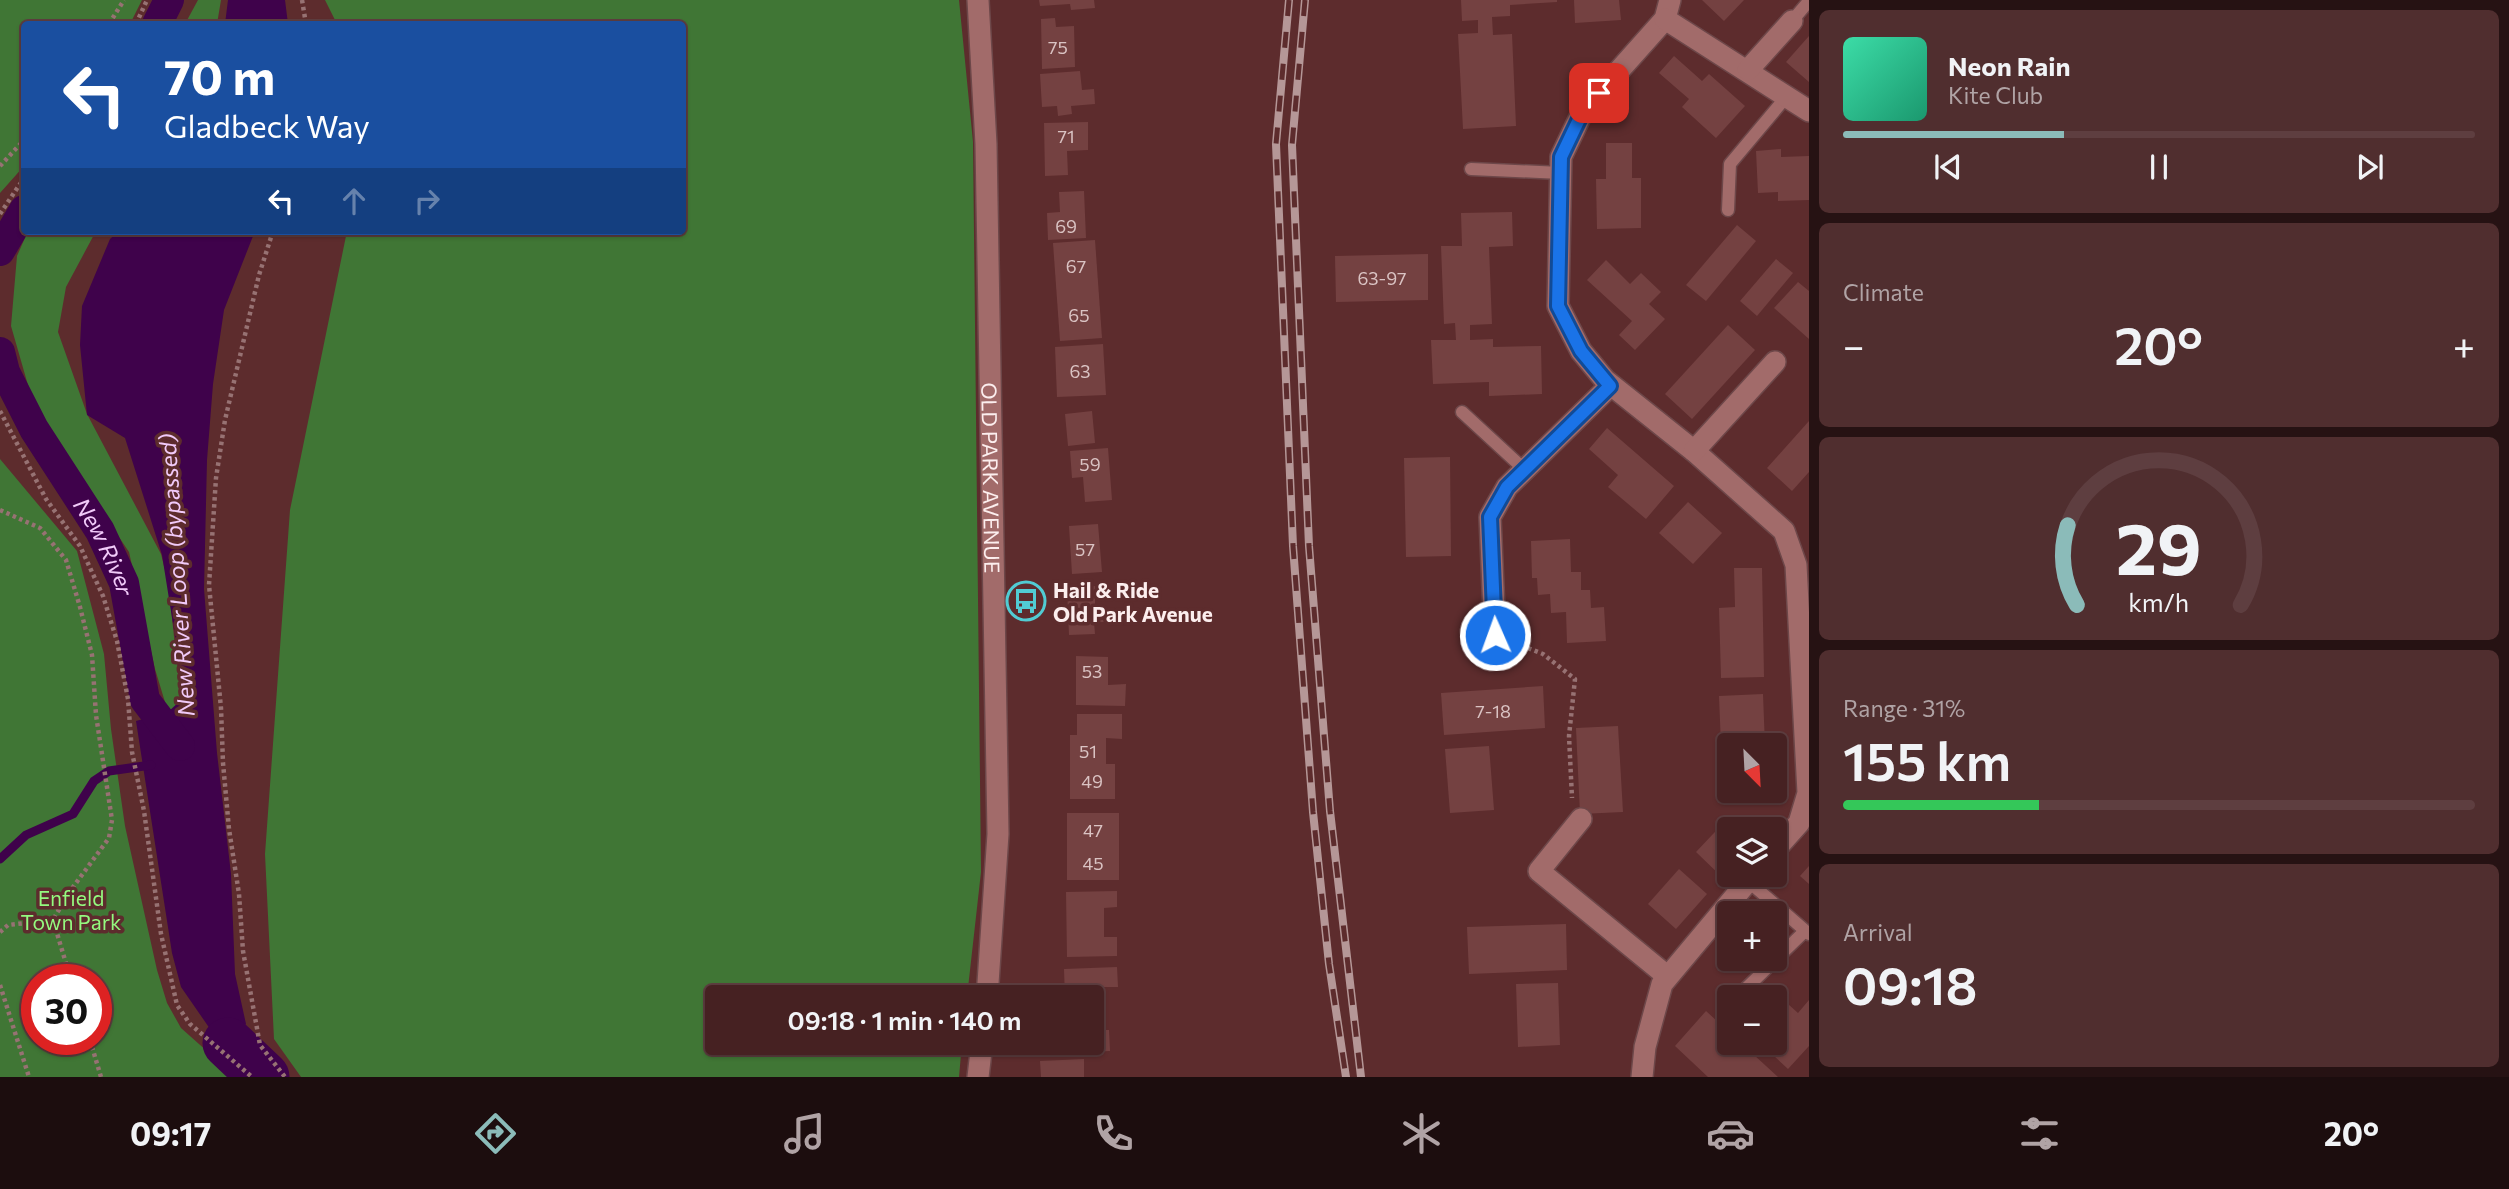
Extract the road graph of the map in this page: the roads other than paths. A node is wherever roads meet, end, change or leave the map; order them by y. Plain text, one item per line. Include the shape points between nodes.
1 (978, 0) edge
2 (1809, 1) edge
3 (1667, 9) edge
4 (1792, 21) joint
5 (1748, 71) junction
6 (1787, 96) junction
7 (1809, 111) edge
8 (1471, 169) dead end
9 (1561, 173) junction
10 (1728, 210) dead end
11 (1775, 362) dead end
12 (1610, 386) junction
13 (1462, 412) dead end
14 (1694, 451) junction
15 (1525, 470) junction
16 (1495, 635) road end
17 (1581, 819) road end
18 (1787, 836) edge
19 (1743, 887) edge
20 (1760, 887) edge
21 (1807, 932) edge
22 (1667, 976) junction
23 (988, 985) edge
24 (1750, 985) edge
25 (981, 1055) edge
26 (978, 1077) edge
27 (1642, 1077) edge

1 - 23 street, OLD PARK AVENUE via 986,158 998,834
2 - 4 lane
3 - 5 street
3 - 9 street via 1583,111 1561,157
4 - 5 street
5 - 6 street
6 - 7 street
6 - 10 lane via 1730,164
8 - 9 lane
9 - 12 street via 1558,306 1581,351
11 - 14 street
12 - 14 street
12 - 15 street
13 - 15 lane
14 - 18 street via 1784,531 1796,565 1808,793 1799,823
15 - 16 street via 1507,487 1490,517
17 - 22 street via 1539,871
19 - 22 street
20 - 21 lane
21 - 24 lane
22 - 27 street via 1645,1047
25 - 26 street

